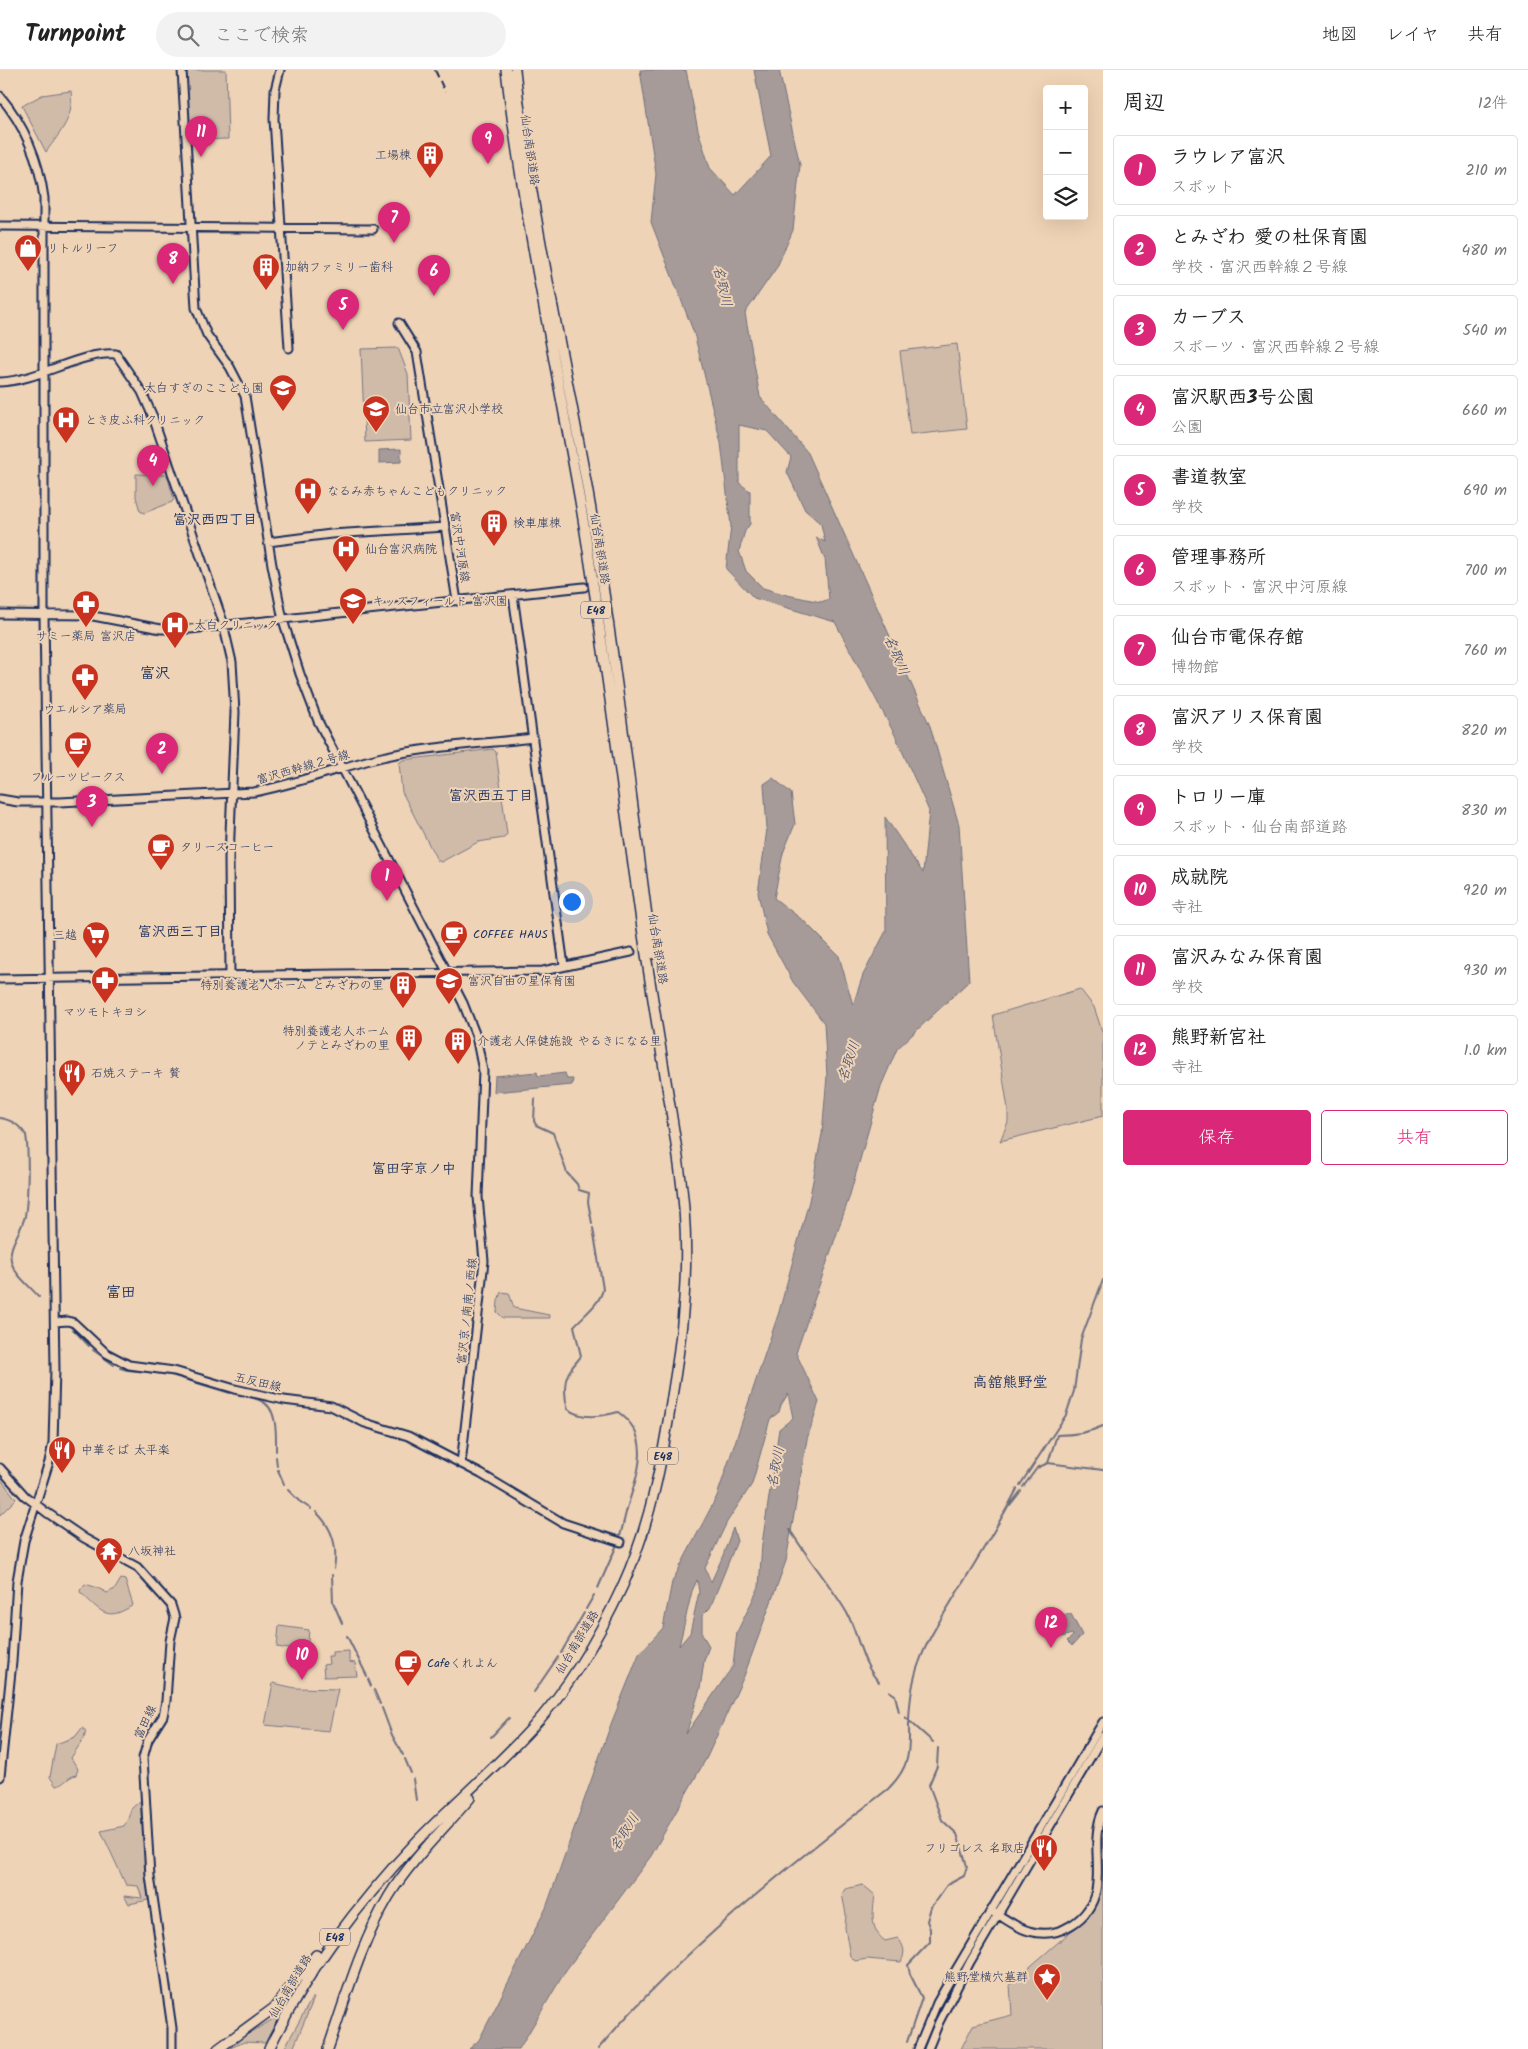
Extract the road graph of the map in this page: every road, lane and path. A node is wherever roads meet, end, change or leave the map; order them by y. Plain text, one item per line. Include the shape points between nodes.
1 (182, 70) edge
2 (280, 70) edge
3 (506, 70) edge
4 (515, 70) edge
5 (0, 96) edge
6 (0, 226) edge
7 (45, 226) junction
8 (190, 228) junction
9 (281, 228) junction
10 (373, 229) dead end
11 (400, 323) dead end
12 (289, 348) dead end
13 (44, 373) junction
14 (0, 382) edge
15 (446, 527) junction
16 (268, 542) junction
17 (584, 587) dead end
18 (513, 596) junction
19 (457, 602) junction
20 (0, 614) edge
21 (44, 614) junction
22 (283, 620) junction
23 (224, 626) junction
24 (533, 738) junction
25 (341, 767) junction
26 (231, 794) junction
27 (0, 799) edge
28 (47, 802) junction
29 (632, 952) dead end
30 (564, 966) junction
31 (446, 972) junction
32 (230, 976) junction
33 (49, 978) junction
34 (0, 979) edge
35 (677, 1151) junction
36 (54, 1322) junction
37 (462, 1464) junction
38 (0, 1468) edge
39 (36, 1504) junction
40 (621, 1542) dead end
41 (1103, 1722) edge
42 (531, 1728) junction
43 (1103, 1736) edge
44 (0, 1777) edge
45 (1103, 1811) edge
46 (420, 1838) junction
47 (991, 1911) junction
48 (998, 1915) junction
49 (172, 2049) edge
50 (218, 2049) edge
51 (269, 2049) edge
52 (328, 2049) edge
53 (918, 2049) edge
54 (928, 2049) edge

1 - 8 street, 富沢京ノ南南ノ西線
2 - 9 street via 275,90 274,120
3 - 35 highway, 仙台南部道路 / E48 via 527,214 587,545
4 - 35 highway, 仙台南部道路 / E48 via 545,268 596,544
5 - 7 street via 21,125 34,152 42,182
6 - 7 street
7 - 8 street
7 - 13 street
8 - 9 street
8 - 16 street, 富沢京ノ南南ノ西線 via 196,308 207,335 230,367 245,396
9 - 10 street
9 - 12 street
11 - 15 street, 富沢中河原線 via 417,352
13 - 14 street
13 - 21 street
13 - 23 street via 97,355 116,354 142,392 153,417
15 - 16 street via 331,534
15 - 19 street, 富沢中河原線
16 - 22 street, 富沢京ノ南南ノ西線
17 - 18 street
18 - 19 street
18 - 24 street
19 - 22 street
20 - 21 street
21 - 23 street via 102,617 175,630
21 - 28 street
22 - 23 street
22 - 25 street, 富沢京ノ南南ノ西線 via 318,721
23 - 26 street via 234,683
24 - 25 street, 富沢西幹線２号線 via 396,754
24 - 30 street
25 - 26 street, 富沢西幹線２号線 via 275,788
25 - 31 street, 富沢京ノ南南ノ西線
26 - 28 street, 富沢西幹線２号線
26 - 32 street via 228,877
27 - 28 street, 富沢西幹線２号線
28 - 33 street
29 - 30 street
30 - 31 street via 543,971
31 - 32 street
31 - 37 street, 富沢京ノ南南ノ西線 via 471,1020 483,1071 478,1197 484,1261
32 - 33 street
33 - 34 street
33 - 36 street
35 - 42 highway, 仙台南部道路 / E48 via 684,1213 684,1299 671,1408 654,1494 641,1540 609,1614 569,1682
36 - 37 street, 五反田線 via 74,1323 106,1353 129,1365 174,1371 284,1400 331,1406 365,1423 408,1436
36 - 39 street via 54,1435
37 - 40 street, 五反田線 via 563,1523
38 - 39 street, 富田線
39 - 44 street via 24,1541 17,1581
39 - 49 street, 富田線 via 84,1538 137,1567 171,1605 175,1614 163,1716 148,1740 143,1758 150,1876 172,2028
41 - 47 street
42 - 46 highway, 仙台南部道路 / E48
42 - 52 highway via 390,1894 362,1951
43 - 48 street
45 - 48 street via 1097,1833 1096,1890 1083,1916 1064,1930 1041,1933 1022,1929
46 - 50 highway via 378,1876 274,2008
46 - 51 highway, 仙台南部道路 / E48 via 331,1943 296,1997
47 - 48 street
47 - 53 street via 937,2003
48 - 54 street via 953,1995

